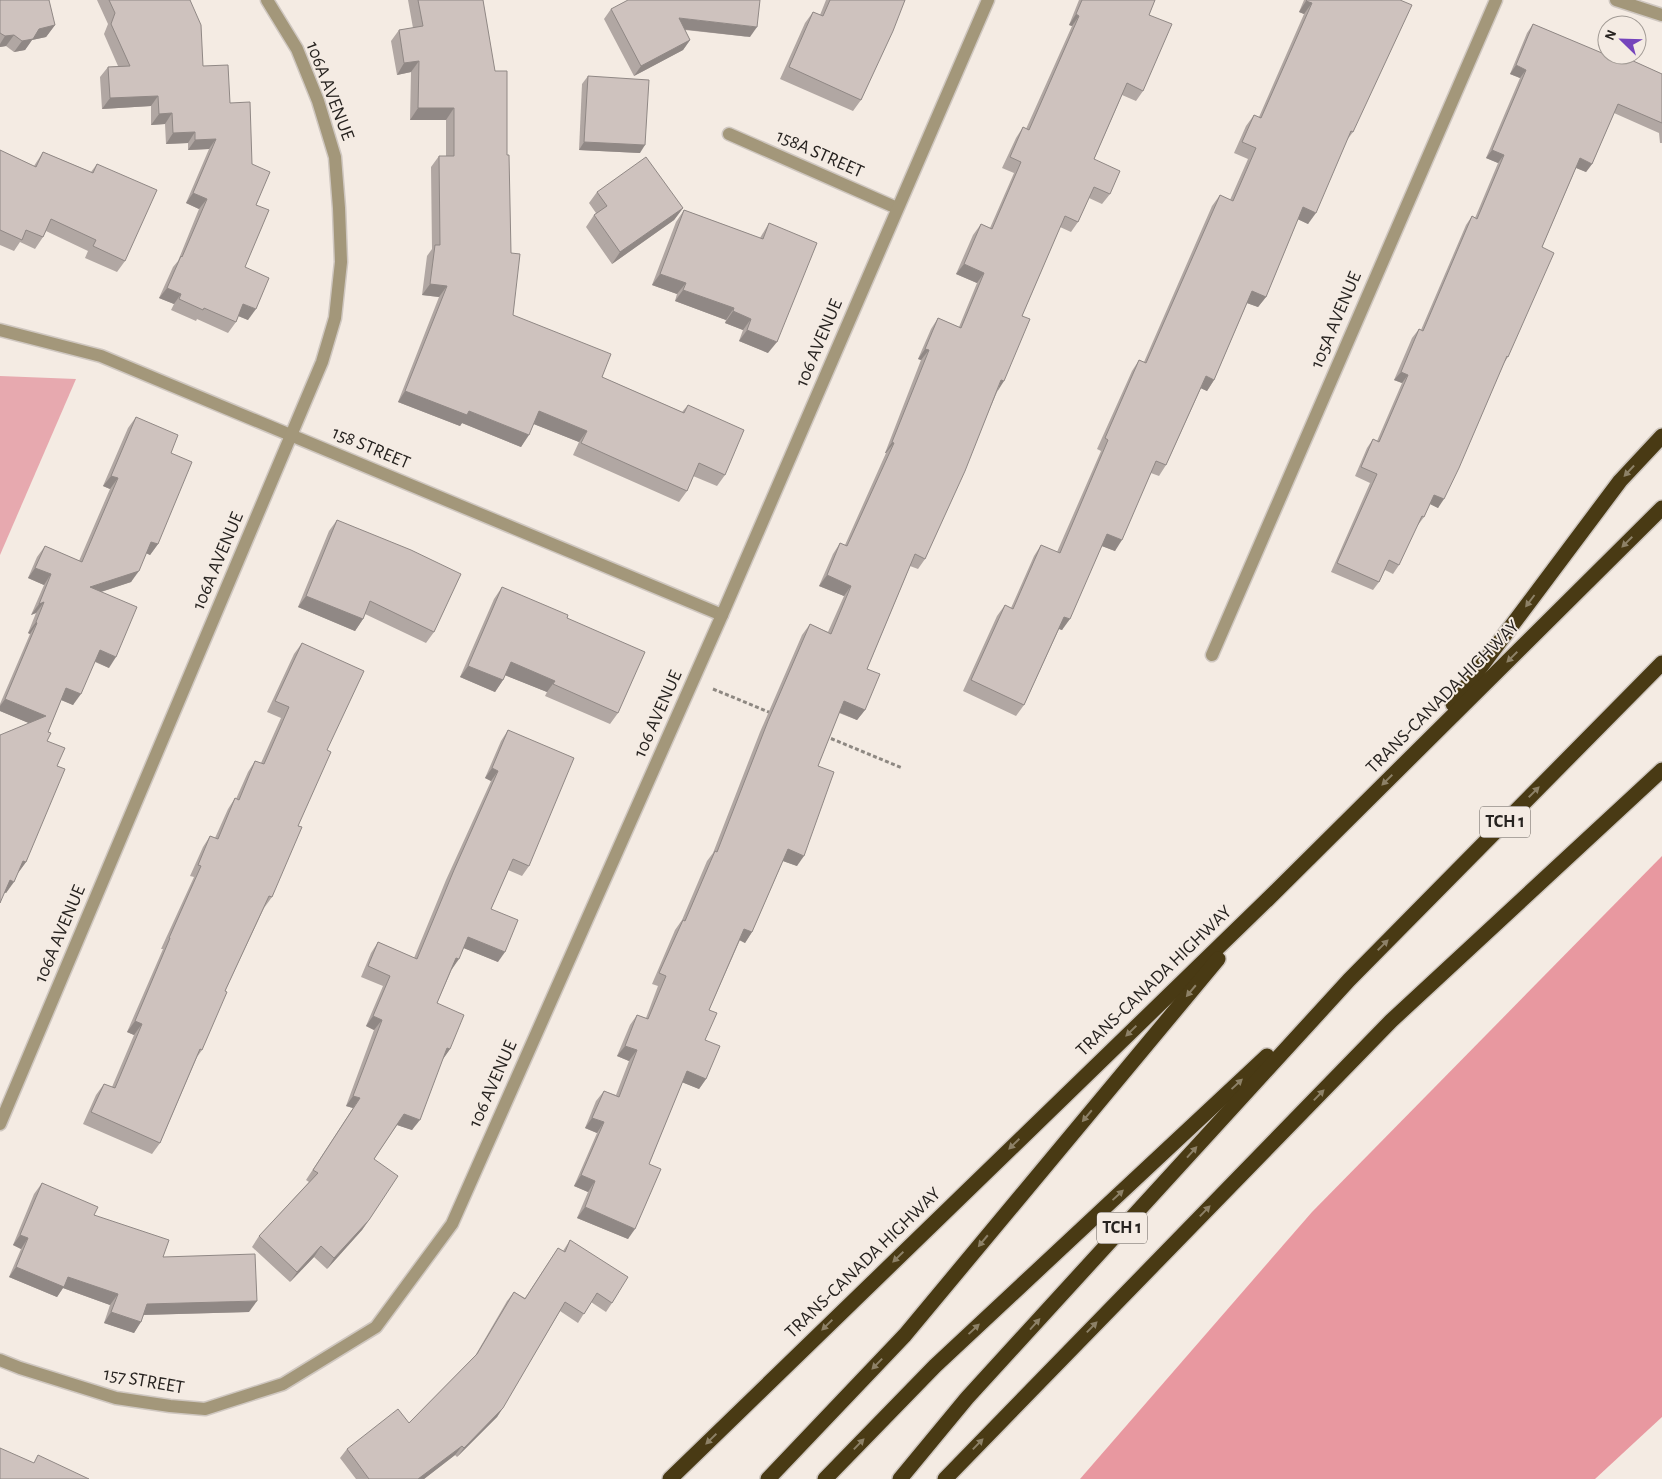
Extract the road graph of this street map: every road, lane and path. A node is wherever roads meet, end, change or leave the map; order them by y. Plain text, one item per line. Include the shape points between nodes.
1 (267, 0) edge
2 (988, 0) edge
3 (1496, 0) edge
4 (1616, 0) edge
5 (1662, 15) edge
6 (729, 134) dead end
7 (897, 208) junction
8 (0, 330) edge
9 (290, 435) junction
10 (1662, 436) edge
11 (1662, 508) edge
12 (722, 615) junction
13 (1212, 655) dead end
14 (1662, 663) edge
15 (694, 680) junction
16 (780, 717) edge
17 (823, 735) edge
18 (1422, 746) junction
19 (902, 768) dead end
20 (1662, 770) edge
21 (1267, 900) junction
22 (1349, 980) junction
23 (0, 1124) edge
24 (0, 1360) edge
25 (283, 1384) joint
26 (670, 1479) edge
27 (768, 1479) edge
28 (825, 1479) edge
29 (900, 1479) edge
30 (945, 1479) edge

1 - 9 street, 106A AVENUE via 297,50 318,101 335,157 339,208 341,262 335,318 322,362
2 - 7 street, 106 AVENUE
3 - 13 street, 105A AVENUE
4 - 5 street
6 - 7 street, 158A STREET
7 - 12 street, 106 AVENUE
8 - 9 street, 158 STREET via 101,356
9 - 12 street, 158 STREET
9 - 23 street, 106A AVENUE
10 -> 18 highway via 1620,481
11 -> 18 highway, TRANS-CANADA HIGHWAY
12 - 15 street, 106 AVENUE
22 -> 14 highway, TCH 1
15 - 16 path
15 - 25 street, 106 AVENUE via 452,1224 376,1326
17 - 19 path
18 -> 21 highway, TRANS-CANADA HIGHWAY
30 -> 20 highway via 1391,1021
21 -> 26 highway, TRANS-CANADA HIGHWAY
21 -> 27 highway via 905,1335
28 -> 22 highway via 935,1366
29 -> 22 highway, TCH 1 via 967,1398
24 - 25 street, 157 STREET via 116,1398 205,1409

